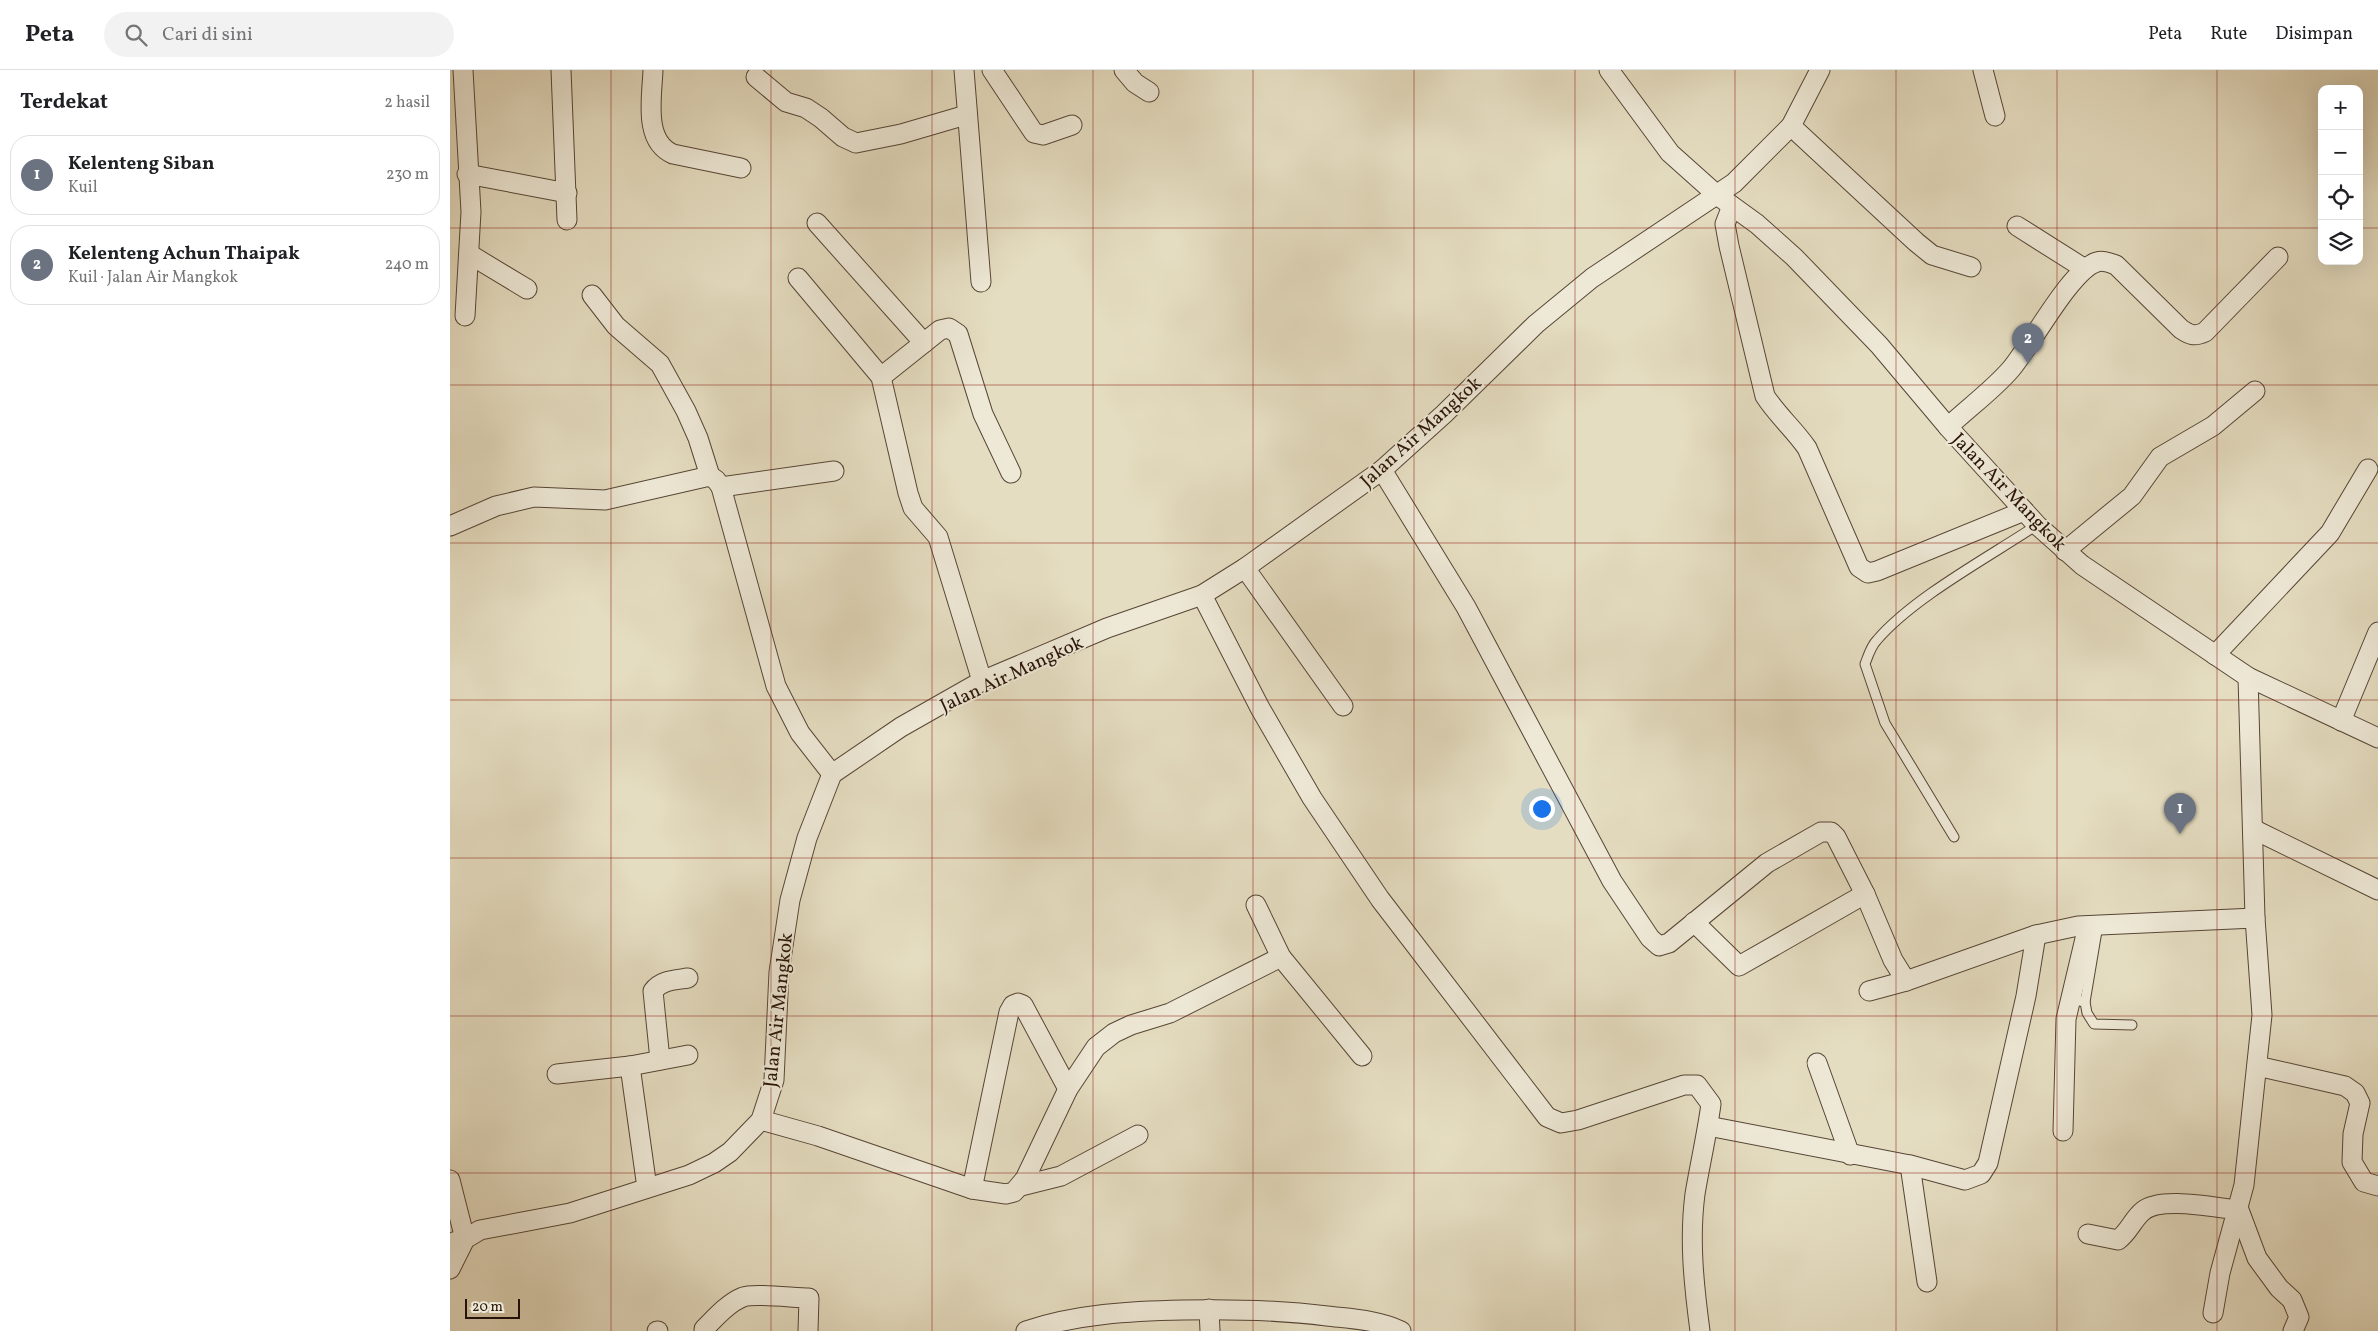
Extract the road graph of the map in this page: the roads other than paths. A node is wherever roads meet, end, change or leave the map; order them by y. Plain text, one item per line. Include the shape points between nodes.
1 (463, 70) edge
2 (561, 70) edge
3 (654, 70) edge
4 (964, 70) edge
5 (992, 70) edge
6 (1124, 70) edge
7 (1609, 70) edge
8 (1820, 70) edge
9 (1983, 70) edge
10 (756, 77) dead end
11 (1149, 92) dead end
12 (966, 115) junction
13 (1995, 116) dead end
14 (1072, 125) dead end
15 (1791, 126) junction
16 (741, 168) dead end
17 (467, 174) junction
18 (566, 193) junction
19 (1724, 201) junction
20 (567, 220) dead end
21 (817, 223) dead end
22 (2017, 226) dead end
23 (468, 254) junction
24 (2278, 256) dead end
25 (1971, 267) dead end
26 (2085, 269) junction
27 (798, 278) dead end
28 (981, 282) dead end
29 (527, 290) dead end
30 (592, 296) dead end
31 (465, 316) dead end
32 (924, 343) junction
33 (881, 377) junction
34 (2255, 391) dead end
35 (1948, 427) junction
36 (2368, 469) dead end
37 (1382, 470) junction
38 (834, 472) dead end
39 (1011, 473) dead end
40 (715, 482) junction
41 (2024, 511) junction
42 (450, 526) edge
43 (2037, 526) junction
44 (2065, 551) junction
45 (1246, 568) junction
46 (1202, 595) junction
47 (2378, 632) edge
48 (2215, 655) junction
49 (2248, 677) junction
50 (982, 682) junction
51 (1343, 706) dead end
52 (2341, 720) junction
53 (2378, 738) edge
54 (832, 774) junction
55 (2253, 829) junction
56 (1954, 837) dead end
57 (2378, 890) edge
58 (1865, 894) junction
59 (1256, 906) dead end
60 (2255, 918) junction
61 (1694, 922) junction
62 (2093, 925) junction
63 (2036, 935) junction
64 (1280, 956) junction
65 (688, 978) dead end
66 (1906, 981) junction
67 (1869, 991) dead end
68 (2078, 1001) junction
69 (2132, 1026) dead end
70 (688, 1055) dead end
71 (1362, 1056) dead end
72 (660, 1060) junction
73 (1817, 1063) dead end
74 (630, 1066) junction
75 (2257, 1066) junction
76 (557, 1074) dead end
77 (1068, 1089) junction
78 (761, 1120) junction
79 (1708, 1126) junction
80 (2063, 1131) dead end
81 (1138, 1135) dead end
82 (1850, 1155) junction
83 (1910, 1165) junction
84 (450, 1180) edge
85 (1021, 1186) junction
86 (2378, 1186) edge
87 (647, 1188) junction
88 (972, 1189) junction
89 (2239, 1210) junction
90 (2088, 1234) dead end
91 (457, 1241) edge
92 (450, 1269) edge
93 (1927, 1282) dead end
94 (1209, 1309) junction
95 (2214, 1313) dead end
96 (704, 1329) dead end
97 (808, 1331) edge
98 (1026, 1331) edge
99 (1210, 1331) edge
100 (1401, 1331) edge
101 (1700, 1331) edge
102 (2293, 1331) edge

1 - 17 street
2 - 18 street
3 - 16 street via 652,133 663,150
4 - 12 street
5 - 14 street via 1034,134 1043,135
6 - 11 street
7 - 19 street, Jalan Air Mangkok via 1670,153
8 - 15 street, Jalan Air Mangkok
9 - 13 street
10 - 12 street via 786,102 806,108 843,137 856,143
12 - 28 street
15 - 19 street, Jalan Air Mangkok via 1734,183
15 - 25 street via 1932,255
17 - 18 street
17 - 23 street via 471,212
18 - 20 street
19 - 35 street, Jalan Air Mangkok via 1757,224 1794,257 1879,345
19 - 37 street, Jalan Air Mangkok via 1592,278 1536,324
19 - 41 street via 1729,246 1765,396 1807,448 1860,567 1868,572 1877,571
21 - 32 street
22 - 26 street
23 - 29 street
23 - 31 street
24 - 26 street via 2205,332 2197,336 2181,329 2116,265 2097,262
26 - 35 street via 2050,310 2011,369
27 - 33 street
30 - 40 street via 616,326 660,364 686,411
32 - 33 street
32 - 39 street via 940,330 949,328 958,334 983,414
33 - 50 street via 908,493 913,508 938,537
34 - 44 street via 2213,426 2160,457 2132,496
35 - 41 street, Jalan Air Mangkok
36 - 48 street via 2330,533
37 - 45 street, Jalan Air Mangkok
37 - 61 street via 1466,607 1612,881 1650,938 1659,946 1669,943
38 - 40 street
40 - 42 street via 605,500 534,497 496,506
40 - 54 street via 776,686 800,733
41 - 43 street, Jalan Air Mangkok
43 - 44 street, Jalan Air Mangkok
43 - 56 lane via 1936,590 1902,616 1876,641 1864,664 1885,723
44 - 48 street, Jalan Air Mangkok
45 - 46 street, Jalan Air Mangkok
45 - 51 street
46 - 50 street, Jalan Air Mangkok via 1107,628
46 - 79 street via 1260,708 1318,806 1380,899 1547,1117 1561,1123 1578,1120 1684,1085 1697,1085 1710,1104
47 - 52 street
48 - 49 street, Jalan Air Mangkok
49 - 52 street, Jalan Air Mangkok
49 - 55 street
50 - 54 street, Jalan Air Mangkok via 902,727
52 - 53 street, Jalan Air Mangkok
54 - 78 street, Jalan Air Mangkok via 807,838 790,900 779,972 774,1080
55 - 57 street
55 - 60 street
58 - 61 street via 1739,966
58 - 61 street via 1836,837 1830,832 1821,832 1767,863
58 - 66 street via 1893,960
59 - 64 street
60 - 62 street
60 - 75 street via 2262,1015
62 - 63 street
62 - 68 street
63 - 66 street
63 - 83 street via 2026,996 1988,1163 1981,1174 1965,1180
64 - 71 street
64 - 77 street via 1170,1013 1114,1033 1096,1048
65 - 72 street via 667,981 653,991
66 - 67 street
68 - 69 lane via 2094,1024
68 - 80 street via 2066,1019
70 - 72 street
72 - 74 street
73 - 82 street
74 - 76 street
74 - 87 street
75 - 86 street via 2345,1086 2355,1093 2360,1103 2353,1134 2352,1162 2364,1182
75 - 89 street
77 - 85 street
77 - 88 street via 1023,1005 1013,1005
78 - 87 street, Jalan Air Mangkok via 730,1152 714,1163 689,1175
78 - 88 street via 818,1136
79 - 82 street
79 - 101 street via 1695,1195 1693,1239 1693,1283
81 - 85 street via 1061,1176
82 - 83 street
83 - 93 street
84 - 91 street
85 - 88 street via 1006,1194
87 - 91 street, Jalan Air Mangkok via 570,1213 480,1230
89 - 90 street via 2160,1203 2144,1210 2118,1240
89 - 95 street via 2220,1273
89 - 102 street via 2257,1258 2292,1300 2299,1317
91 - 92 street
94 - 98 street via 1126,1311
94 - 99 street
94 - 100 street via 1277,1310 1384,1323
96 - 97 street via 730,1304 744,1296 757,1296 810,1298

